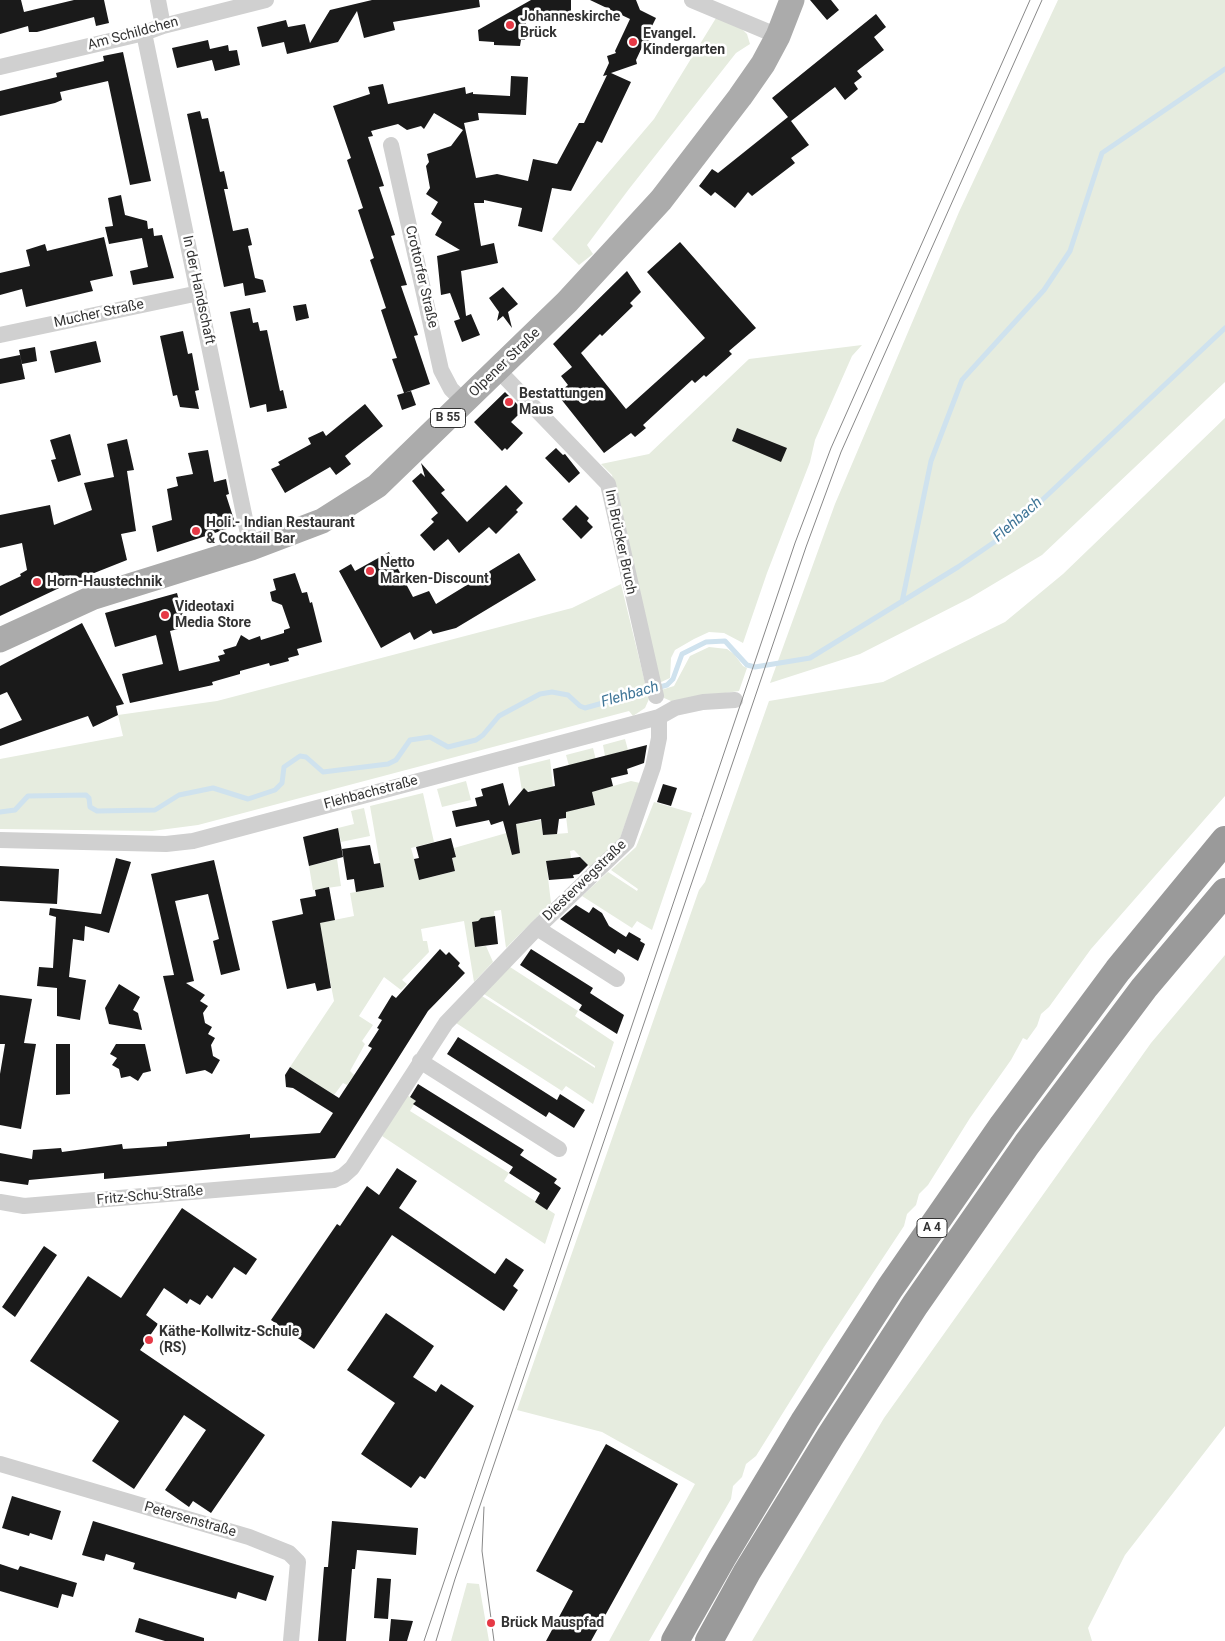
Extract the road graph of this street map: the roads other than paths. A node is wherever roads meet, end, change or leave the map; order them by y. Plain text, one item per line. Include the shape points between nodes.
1 (158, 0) edge
2 (266, 0) edge
3 (692, 0) edge
4 (792, 0) edge
5 (163, 26) junction
6 (144, 33) junction
7 (778, 36) junction
8 (0, 67) edge
9 (391, 144) dead end
10 (199, 293) junction
11 (0, 335) edge
12 (498, 370) junction
13 (464, 402) junction
14 (251, 548) junction
15 (0, 640) edge
16 (654, 690) dead end
17 (735, 700) dead end
18 (659, 716) junction
19 (0, 840) edge
20 (1225, 840) edge
21 (1225, 892) edge
22 (537, 928) junction
23 (617, 979) dead end
24 (420, 1061) junction
25 (559, 1148) dead end
26 (300, 1183) joint
27 (0, 1202) edge
28 (0, 1464) edge
29 (291, 1641) edge
30 (675, 1641) edge
31 (709, 1641) edge

1 - 5 street
2 - 5 street, Am Schildchen
3 - 7 street
4 - 7 main road, Olpener Straße / B 55
5 - 6 street, Am Schildchen
6 - 8 street, Am Schildchen
6 - 10 street, In der Handschaft
7 - 12 main road, Olpener Straße / B 55 via 740,97 661,200 567,302
9 - 13 street, Crottorfer Straße via 441,370
10 - 11 street, Mucher Straße
10 - 14 street, In der Handschaft
12 - 13 main road, Olpener Straße / B 55
12 - 16 street, Im Brücker Bruch via 608,484
13 - 14 main road, Olpener Straße / B 55 via 377,486 322,521
14 - 15 main road, Olpener Straße / B 55 via 94,597
17 - 18 street, Flehbachstraße via 703,702 675,708
18 - 19 street, Flehbachstraße via 193,841 166,844
18 - 22 street, Diesterwegstraße via 659,738 653,767 627,842
20 - 30 highway, A 4 via 1107,985 1003,1125 907,1263 805,1420
21 - 31 highway, A 4 via 1138,996 1027,1144 915,1306 821,1451
22 - 23 street, Diesterwegstraße
22 - 24 street, Diesterwegstraße via 446,1023
24 - 25 street
24 - 26 street, Diesterwegstraße via 346,1174 337,1180
26 - 27 street, Fritz-Schu-Straße via 24,1206
28 - 29 street, Petersenstraße via 250,1537 290,1553 298,1562

